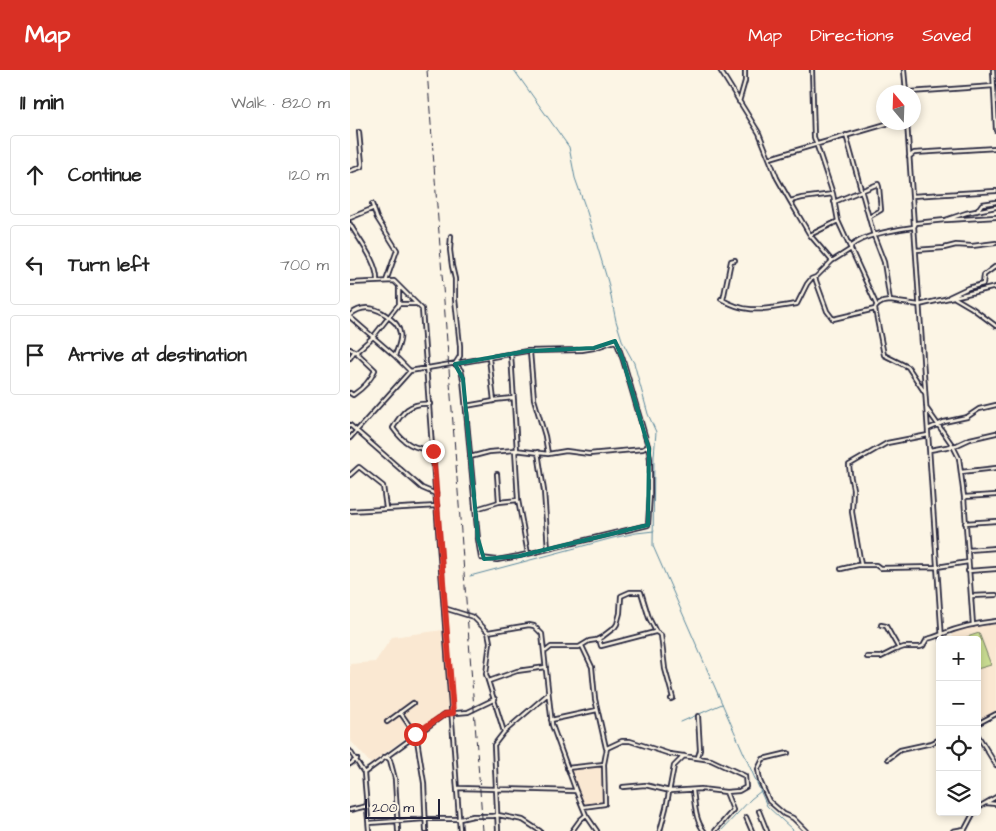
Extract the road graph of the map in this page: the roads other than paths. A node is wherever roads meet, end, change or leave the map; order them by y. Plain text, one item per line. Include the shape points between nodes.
1 (720, 70) edge
2 (745, 70) edge
3 (812, 70) edge
4 (904, 70) edge
5 (992, 70) edge
6 (905, 85) edge
7 (994, 86) junction
8 (921, 91) edge
9 (739, 102) junction
10 (876, 127) edge
11 (908, 130) edge
12 (996, 130) edge
13 (359, 132) dead end
14 (846, 135) junction
15 (816, 144) junction
16 (996, 148) edge
17 (910, 157) junction
18 (770, 158) junction
19 (350, 171) edge
20 (996, 190) edge
21 (862, 191) junction
22 (833, 194) junction
23 (912, 196) junction
24 (790, 201) junction
25 (834, 202) junction
26 (996, 202) edge
27 (372, 204) dead end
28 (996, 207) edge
29 (374, 208) junction
30 (977, 211) junction
31 (869, 217) junction
32 (996, 217) edge
33 (350, 218) edge
34 (946, 220) junction
35 (838, 221) junction
36 (350, 224) edge
37 (914, 227) junction
38 (810, 235) junction
39 (450, 236) dead end
40 (874, 236) junction
41 (996, 243) edge
42 (851, 249) junction
43 (916, 250) junction
44 (735, 260) dead end
45 (832, 261) junction
46 (996, 266) edge
47 (816, 277) junction
48 (377, 281) junction
49 (386, 281) junction
50 (350, 283) edge
51 (399, 287) junction
52 (996, 287) edge
53 (955, 298) junction
54 (946, 299) junction
55 (890, 301) junction
56 (399, 304) junction
57 (920, 304) junction
58 (420, 306) junction
59 (876, 308) junction
60 (350, 316) edge
61 (389, 317) junction
62 (996, 326) edge
63 (373, 337) junction
64 (350, 350) edge
65 (530, 351) junction
66 (355, 352) junction
67 (511, 354) junction
68 (395, 356) junction
69 (350, 358) edge
70 (489, 358) junction
71 (455, 364) junction
72 (426, 370) junction
73 (410, 371) junction
74 (350, 393) edge
75 (926, 394) junction
76 (513, 398) junction
77 (494, 400) junction
78 (430, 404) junction
79 (996, 405) edge
80 (466, 406) junction
81 (927, 408) junction
82 (350, 425) edge
83 (938, 425) junction
84 (928, 428) junction
85 (356, 430) junction
86 (996, 433) edge
87 (928, 435) junction
88 (350, 438) edge
89 (648, 446) junction
90 (953, 446) junction
91 (930, 450) junction
92 (433, 451) junction
93 (516, 451) junction
94 (538, 452) junction
95 (548, 454) junction
96 (470, 457) junction
97 (996, 468) edge
98 (961, 472) junction
99 (497, 474) dead end
100 (350, 475) edge
101 (436, 494) junction
102 (996, 495) edge
103 (964, 497) junction
104 (518, 500) junction
105 (498, 502) junction
106 (437, 506) junction
107 (386, 508) junction
108 (476, 508) junction
109 (350, 511) edge
110 (996, 521) edge
111 (965, 523) junction
112 (996, 548) edge
113 (548, 549) junction
114 (968, 550) junction
115 (528, 554) junction
116 (968, 562) junction
117 (861, 565) junction
118 (937, 567) junction
119 (841, 569) dead end
120 (996, 569) edge
121 (968, 571) junction
122 (996, 595) edge
123 (971, 596) junction
124 (444, 608) junction
125 (996, 621) edge
126 (881, 625) dead end
127 (973, 625) junction
128 (488, 632) junction
129 (656, 632) junction
130 (941, 634) junction
131 (599, 639) junction
132 (582, 646) junction
133 (898, 648) junction
134 (545, 653) junction
135 (867, 657) dead end
136 (546, 666) junction
137 (488, 681) junction
138 (548, 694) junction
139 (495, 699) junction
140 (671, 699) dead end
141 (413, 703) dead end
142 (597, 710) junction
143 (400, 712) junction
144 (453, 713) junction
145 (996, 714) edge
146 (698, 716) dead end
147 (551, 720) junction
148 (387, 722) dead end
149 (981, 722) edge
150 (504, 732) junction
151 (415, 734) junction
152 (936, 741) edge
153 (981, 741) edge
154 (606, 750) junction
155 (350, 751) edge
156 (788, 753) dead end
157 (684, 756) junction
158 (384, 757) junction
159 (698, 757) junction
160 (357, 759) junction
161 (888, 759) dead end
162 (350, 764) edge
163 (604, 764) junction
164 (996, 765) edge
165 (567, 768) junction
166 (364, 773) junction
167 (496, 787) junction
168 (623, 787) dead end
169 (458, 788) junction
170 (576, 791) junction
171 (670, 791) junction
172 (692, 791) junction
173 (726, 792) junction
174 (996, 797) edge
175 (985, 803) junction
176 (996, 804) edge
177 (368, 806) junction
178 (981, 806) edge
179 (583, 807) junction
180 (350, 810) edge
181 (759, 811) dead end
182 (498, 815) junction
183 (586, 815) junction
184 (972, 816) edge
185 (746, 817) dead end
186 (425, 819) junction
187 (460, 819) junction
188 (397, 821) junction
189 (369, 823) junction
190 (964, 830) edge
191 (369, 831) edge
192 (398, 831) edge
193 (426, 831) edge
194 (460, 831) edge
195 (498, 831) edge
196 (540, 831) edge
197 (572, 831) edge
198 (597, 831) edge
199 (660, 831) edge
200 (704, 831) edge
201 (715, 831) edge
202 (752, 831) edge
203 (767, 831) edge
204 (806, 831) edge
205 (953, 831) edge

1 - 9 street
2 - 9 street via 746,81
3 - 15 street
4 - 6 street
5 - 7 street
7 - 8 street
7 - 12 street
9 - 18 street
10 - 14 street
11 - 17 street
13 - 19 street via 362,164
14 - 15 street
14 - 21 street
15 - 18 street
15 - 22 street
16 - 17 street via 914,153
17 - 23 street
18 - 24 street
20 - 23 street
21 - 25 street
21 - 31 street
21 - 31 street via 878,184 881,210
22 - 24 street
22 - 25 street
23 - 37 street
24 - 38 street
25 - 35 street
26 - 30 street via 982,204
27 - 29 street
28 - 30 street
29 - 33 street
29 - 49 street via 397,250
30 - 34 street
31 - 40 street
32 - 34 street
34 - 37 street via 916,222
35 - 38 street
35 - 42 street
36 - 48 street via 374,266
37 - 40 street
37 - 43 street
38 - 45 street
39 - 71 street via 460,346 460,356
40 - 42 street via 856,242
40 - 55 street via 884,262
41 - 43 street
42 - 45 street
42 - 59 street
43 - 57 street
44 - 47 street via 731,261 722,299 735,306 757,310 797,304 807,284
45 - 47 street
46 - 54 street via 984,275 984,284
47 - 59 street via 826,311 833,319
48 - 49 street
48 - 50 street
49 - 51 street via 394,281
51 - 56 street
51 - 58 street
52 - 53 street
53 - 54 street
53 - 62 street
54 - 57 street
55 - 57 street
55 - 59 street
56 - 58 street
56 - 61 street
57 - 75 street
58 - 72 street
59 - 75 street via 884,355 908,367
60 - 61 street via 356,311 375,308
60 - 63 street
61 - 63 street
61 - 68 street via 397,324 400,333
63 - 66 street
63 - 68 street
64 - 66 street
65 - 67 street
65 - 89 street via 582,350 617,343
65 - 95 street via 534,399
66 - 69 street
66 - 74 street via 375,372 357,392
67 - 70 street
67 - 76 street
68 - 73 street
70 - 71 street
70 - 77 street
71 - 72 street
71 - 80 street via 462,372
72 - 73 street
72 - 78 street
73 - 85 street
75 - 81 street
76 - 77 street
76 - 93 street
77 - 80 street
78 - 92 street
78 - 92 street via 410,406 393,428 408,444
79 - 83 street
80 - 96 street
81 - 83 street
81 - 84 street
82 - 85 street
83 - 84 street
83 - 90 street
84 - 87 street
85 - 88 street
85 - 101 street via 422,488
86 - 90 street
87 - 91 street
87 - 117 street via 887,443 849,465 853,488 852,512
89 - 95 street via 589,454
89 - 113 street via 648,526
90 - 91 street
90 - 98 street
91 - 118 street
92 - 101 street
93 - 94 street
93 - 96 street via 488,452
93 - 104 street
94 - 95 street
94 - 113 street via 545,495
96 - 108 street
97 - 98 street
98 - 103 street
99 - 105 street
100 - 107 street via 359,467 380,483
101 - 106 street
102 - 103 street
103 - 111 street
104 - 105 street
104 - 115 street
105 - 108 street
106 - 107 street
106 - 124 street
107 - 109 street
108 - 115 street via 482,558 497,560
110 - 111 street
111 - 114 street
112 - 114 street
113 - 115 street
114 - 116 street
116 - 118 street
116 - 121 street
117 - 118 street
117 - 119 street
118 - 130 street
120 - 121 street
121 - 123 street
122 - 123 street
123 - 127 street
124 - 128 street via 473,617
124 - 144 street
125 - 127 street
126 - 133 street via 886,626
127 - 130 street
128 - 134 street via 534,626 544,637
128 - 137 street via 490,642 485,669
129 - 131 street via 601,646
129 - 131 street via 641,592 630,592 621,596 615,627
129 - 140 street via 661,635
130 - 133 street via 927,638 920,647
131 - 132 street
132 - 134 street via 550,647
132 - 142 street via 592,667
133 - 135 street via 881,657
134 - 136 street
136 - 137 street
136 - 138 street
137 - 139 street
138 - 147 street
138 - 150 street
139 - 144 street via 468,712
139 - 150 street
141 - 143 street
142 - 147 street
142 - 154 street
143 - 148 street
143 - 151 street
144 - 151 street via 445,714
144 - 169 street
145 - 149 street
146 - 159 street
147 - 165 street
150 - 167 street via 496,741 494,750
151 - 158 street
151 - 186 street via 424,783
152 - 161 street via 900,750
153 - 164 street
154 - 157 street via 612,744 630,741
154 - 163 street
155 - 160 street
156 - 204 street via 763,759 758,769 760,781 769,801
157 - 159 street
157 - 171 street via 674,766
158 - 166 street
158 - 188 street via 390,760 395,779
159 - 173 street via 745,776 745,789
160 - 162 street
160 - 166 street
163 - 165 street
163 - 179 street via 605,804
165 - 170 street
166 - 177 street
167 - 169 street
167 - 170 street
167 - 182 street
168 - 171 street via 645,785
169 - 187 street
170 - 179 street
171 - 172 street
171 - 199 street
172 - 173 street
172 - 200 street via 697,818
173 - 201 street via 733,810
174 - 175 street
175 - 176 street
175 - 178 street
177 - 180 street
177 - 189 street
179 - 183 street
181 - 203 street
182 - 187 street
182 - 195 street
182 - 196 street via 523,820
183 - 197 street
183 - 198 street
184 - 190 street
185 - 202 street
186 - 187 street
186 - 188 street
186 - 193 street
187 - 194 street
188 - 189 street
188 - 192 street
189 - 191 street
190 - 205 street

